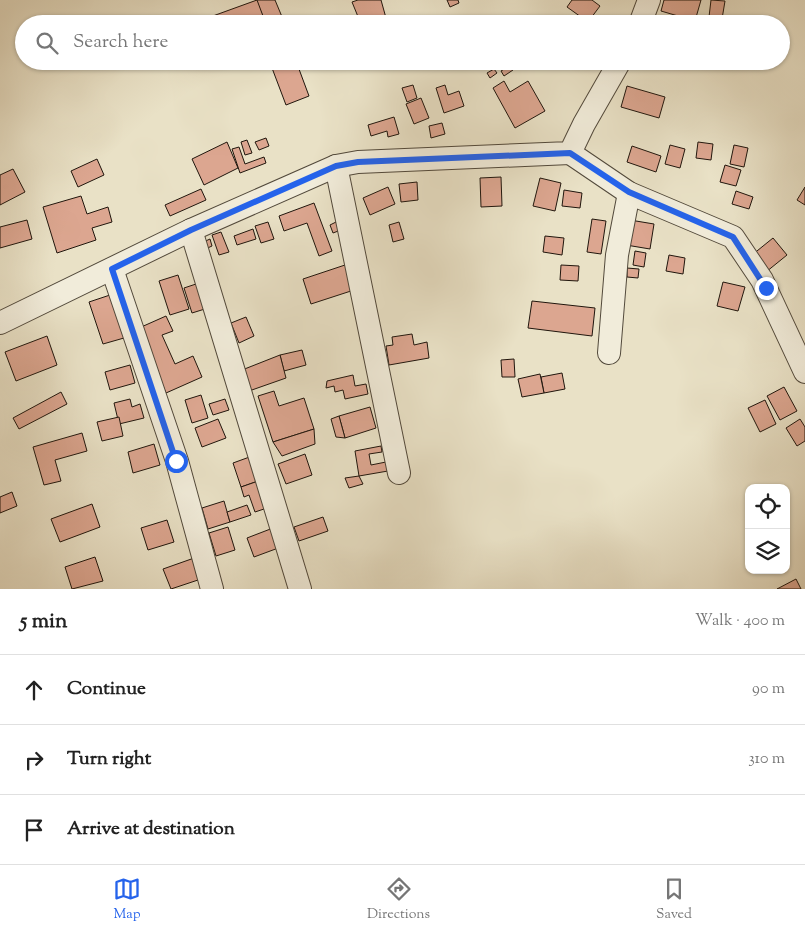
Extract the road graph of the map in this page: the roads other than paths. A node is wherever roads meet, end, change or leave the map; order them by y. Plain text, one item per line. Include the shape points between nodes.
1 (649, 0) edge
2 (643, 15) edge
3 (615, 70) edge
4 (570, 153) junction
5 (336, 166) junction
6 (629, 192) junction
7 (191, 230) junction
8 (112, 269) junction
9 (0, 322) edge
10 (609, 353) dead end
11 (805, 372) edge
12 (399, 473) dead end
13 (212, 589) edge
14 (300, 589) edge

1 - 2 street
3 - 4 street
4 - 5 street via 358,162
4 - 6 street
5 - 7 street
5 - 12 street
6 - 10 street via 617,255
6 - 11 street via 733,237 762,280
7 - 8 street
7 - 14 street
8 - 9 street
8 - 13 street via 176,461

